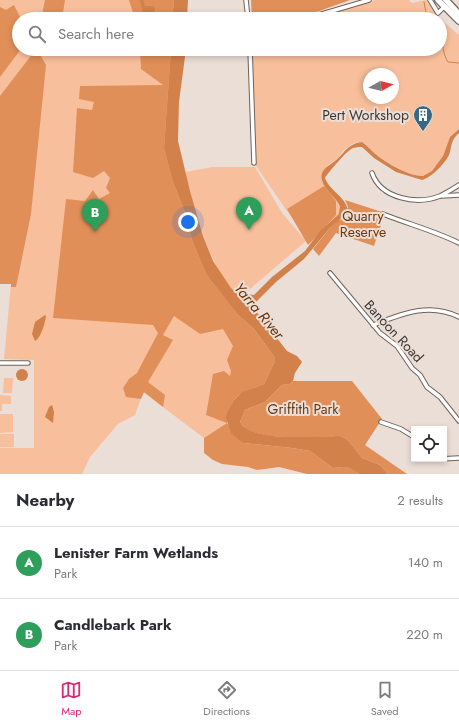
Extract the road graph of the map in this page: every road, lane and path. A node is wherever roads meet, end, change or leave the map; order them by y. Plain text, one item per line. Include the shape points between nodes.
1 (246, 0) edge
2 (369, 0) edge
3 (430, 0) edge
4 (438, 0) edge
5 (446, 0) edge
6 (444, 7) junction
7 (247, 12) edge
8 (329, 12) edge
9 (437, 12) edge
10 (439, 12) edge
11 (459, 14) edge
12 (459, 21) edge
13 (250, 56) edge
14 (254, 163) dead end
15 (372, 173) dead end
16 (459, 185) edge
17 (459, 195) edge
18 (439, 196) junction
19 (383, 214) dead end
20 (459, 243) edge
21 (330, 273) dead end
22 (459, 317) edge
23 (373, 325) junction
24 (0, 362) edge
25 (28, 363) dead end
26 (459, 421) edge
27 (381, 422) dead end
28 (411, 435) edge
29 (459, 458) edge
30 (447, 459) edge

1 - 7 street
2 - 8 street
3 - 9 street
4 - 6 main road
5 - 6 street via 447,5
5 - 11 main road
6 - 10 street
6 - 12 main road
13 - 14 street
15 - 18 street via 387,192 407,199
16 - 18 street
17 - 18 street
19 - 20 street
21 - 23 street, Banoon Road
22 - 23 street via 436,310 420,310
23 - 26 street, Banoon Road via 397,346 429,389 438,395
24 - 25 street
27 - 28 street
29 - 30 street

